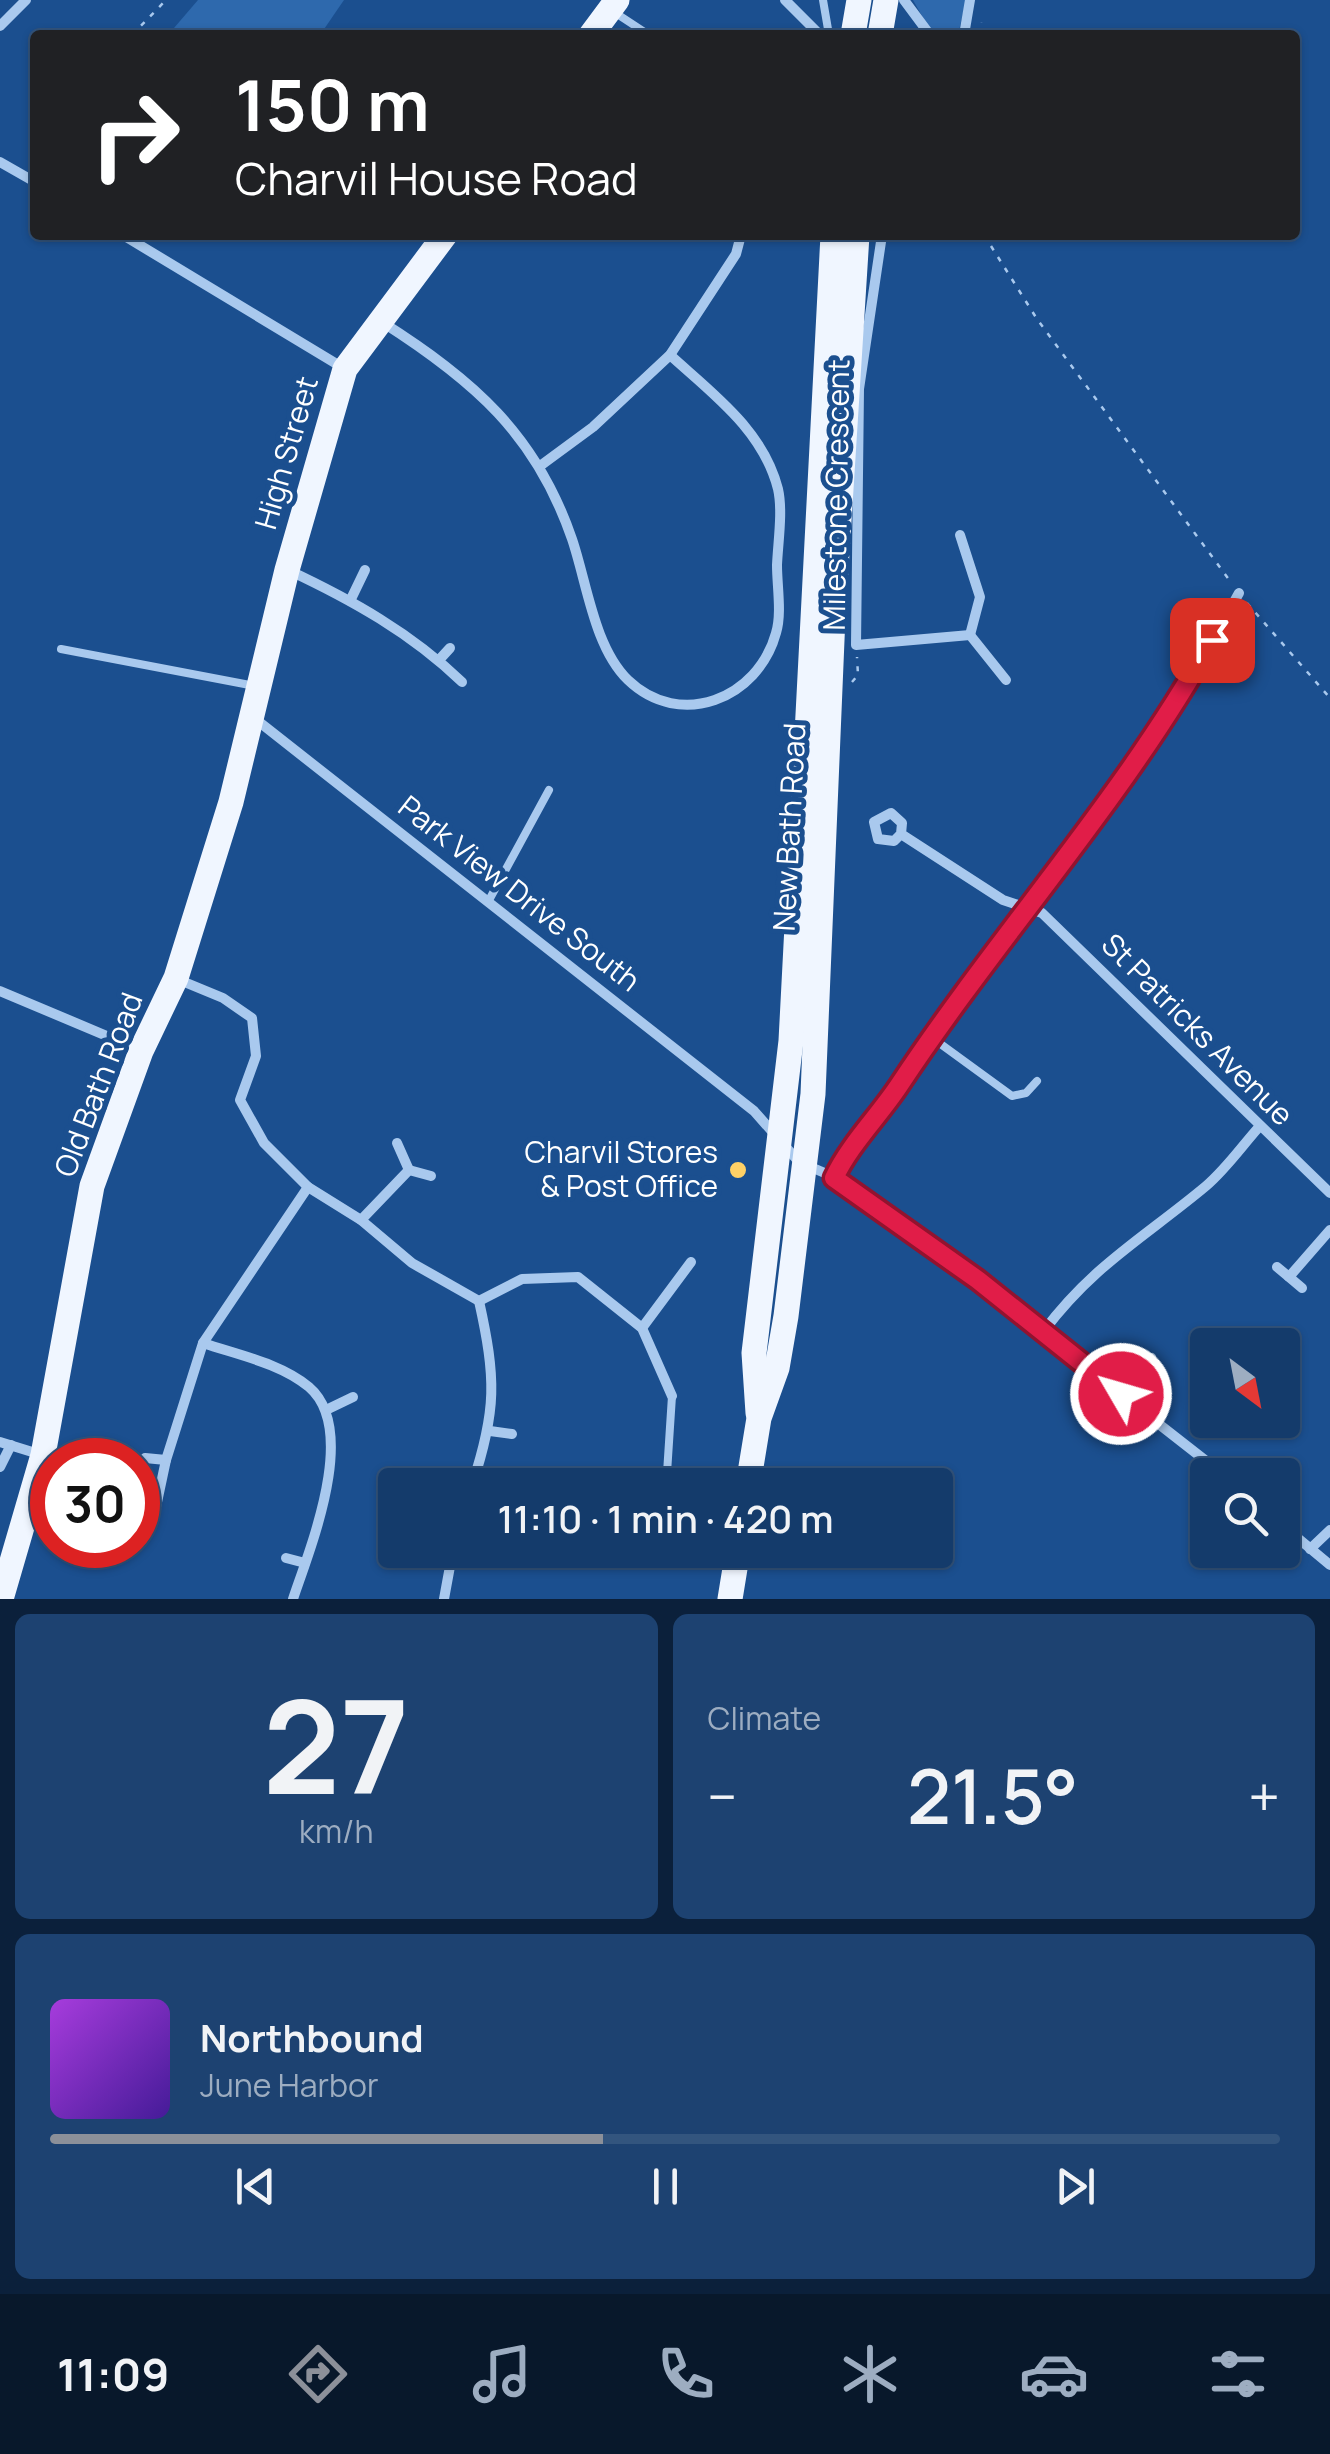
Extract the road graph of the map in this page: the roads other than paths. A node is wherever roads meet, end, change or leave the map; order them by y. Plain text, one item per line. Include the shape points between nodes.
1 (26, 0) edge
2 (785, 0) edge
3 (824, 0) edge
4 (858, 0) edge
5 (886, 0) edge
6 (904, 0) edge
7 (970, 0) edge
8 (613, 5) edge
9 (0, 26) edge
10 (595, 30) edge
11 (643, 30) edge
12 (815, 30) edge
13 (828, 30) edge
14 (855, 30) edge
15 (882, 30) edge
16 (926, 30) edge
17 (965, 30) edge
18 (0, 162) edge
19 (30, 179) edge
20 (131, 240) edge
21 (441, 240) edge
22 (740, 240) edge
23 (833, 240) edge
24 (857, 240) edge
25 (868, 240) edge
26 (881, 240) edge
27 (854, 279) junction
28 (382, 322) junction
29 (670, 355) junction
30 (344, 369) junction
31 (540, 466) junction
32 (960, 535) dead end
33 (287, 570) junction
34 (365, 570) dead end
35 (1238, 593) road end
36 (351, 599) junction
37 (970, 635) junction
38 (450, 648) dead end
39 (61, 649) dead end
40 (439, 660) junction
41 (1006, 680) dead end
42 (462, 682) dead end
43 (259, 686) junction
44 (252, 717) junction
45 (549, 790) dead end
46 (902, 834) dead end
47 (488, 902) junction
48 (1026, 908) junction
49 (176, 978) junction
50 (0, 991) edge
51 (931, 1038) junction
52 (141, 1051) junction
53 (788, 1064) junction
54 (1037, 1081) dead end
55 (780, 1099) junction
56 (754, 1111) junction
57 (1259, 1127) junction
58 (778, 1141) junction
59 (397, 1143) dead end
60 (806, 1164) junction
61 (409, 1170) junction
62 (431, 1176) dead end
63 (834, 1178) junction
64 (308, 1187) junction
65 (1330, 1193) edge
66 (361, 1220) junction
67 (1330, 1230) edge
68 (691, 1262) dead end
69 (1277, 1267) dead end
70 (1289, 1277) junction
71 (1302, 1288) dead end
72 (480, 1301) junction
73 (642, 1328) junction
74 (1043, 1332) junction
75 (203, 1343) junction
76 (1152, 1357) dead end
77 (1121, 1394) junction
78 (672, 1396) joint
79 (354, 1397) dead end
80 (326, 1410) junction
81 (759, 1418) junction
82 (490, 1431) junction
83 (512, 1434) dead end
84 (46, 1438) edge
85 (6, 1443) edge
86 (30, 1451) edge
87 (1202, 1458) edge
88 (160, 1459) edge
89 (166, 1460) junction
90 (0, 1467) edge
91 (478, 1468) edge
92 (668, 1468) edge
93 (751, 1468) edge
94 (160, 1489) edge
95 (30, 1501) edge
96 (1330, 1530) edge
97 (1300, 1540) edge
98 (1310, 1549) junction
99 (286, 1558) dead end
100 (305, 1562) junction
101 (1330, 1564) edge
102 (450, 1568) edge
103 (735, 1568) edge
104 (2, 1599) edge
105 (292, 1599) edge
106 (444, 1599) edge
107 (730, 1599) edge

1 - 9 street
2 - 12 street
3 - 13 lane
4 - 14 main road
5 - 15 main road
6 - 16 street
7 - 17 street
8 - 10 main road
8 - 11 lane
18 - 19 street
20 - 30 street
21 - 28 main road, High Street
22 - 29 street
23 - 53 main road, New Bath Road
24 - 27 main road, New Bath Road
25 - 27 lane
26 - 37 street, Milestone Crescent via 859,389 856,646
27 - 60 main road, New Bath Road
28 - 30 main road, High Street
28 - 31 street via 452,366 485,396
29 - 31 street
29 - 31 street via 748,426 778,490 776,633 753,676 734,694 696,707 658,700 627,679 606,645 572,536
30 - 33 main road, High Street
32 - 37 street via 980,596
33 - 36 street
33 - 43 main road, High Street
34 - 36 street
35 - 48 street via 1181,697
36 - 40 street
37 - 41 street
38 - 40 street
39 - 43 lane
40 - 42 street
43 - 44 main road, High Street
44 - 47 street, Park View Drive South
44 - 49 main road, Old Bath Road
45 - 47 lane
46 - 48 street, St Patricks Avenue
47 - 56 street, Park View Drive South
48 - 51 street
48 - 57 street, St Patricks Avenue via 1042,913
49 - 52 main road, Old Bath Road
49 - 64 street via 252,1018 256,1056 240,1100 264,1144
50 - 52 street
51 - 54 lane via 1012,1096
51 - 63 street
52 - 84 main road, Old Bath Road via 92,1186
53 - 55 main road, New Bath Road
53 - 60 street via 790,1122
55 - 56 street
55 - 58 main road, New Bath Road
56 - 58 street, Park View Drive South
57 - 65 street, St Patricks Avenue
57 - 74 street via 1209,1184 1120,1249
58 - 60 street, Park View Drive South
58 - 81 main road, New Bath Road via 754,1353
59 - 61 street
60 - 63 street, Park View Drive South
60 - 81 main road, New Bath Road via 780,1351
61 - 62 street
61 - 66 street
63 - 74 street, Park View Drive South
64 - 66 street
64 - 75 street
66 - 72 street via 412,1263
67 - 70 street
68 - 73 street
69 - 70 street
70 - 71 street
72 - 73 street via 522,1279 578,1277
72 - 82 street via 494,1371
73 - 78 street
74 - 77 street, Park View Drive South
75 - 80 street via 283,1370 311,1389
75 - 89 street
76 - 77 lane
77 - 87 street, Park View Drive South
78 - 92 lane
79 - 80 street
80 - 100 street via 331,1444 321,1514
81 - 93 main road, New Bath Road
82 - 83 street
82 - 91 street
85 - 86 street
85 - 90 street
88 - 89 street
89 - 94 street
95 - 104 main road, Old Bath Road
96 - 98 street
97 - 98 street
98 - 101 street
99 - 100 street
100 - 105 street
102 - 106 street
103 - 107 main road

